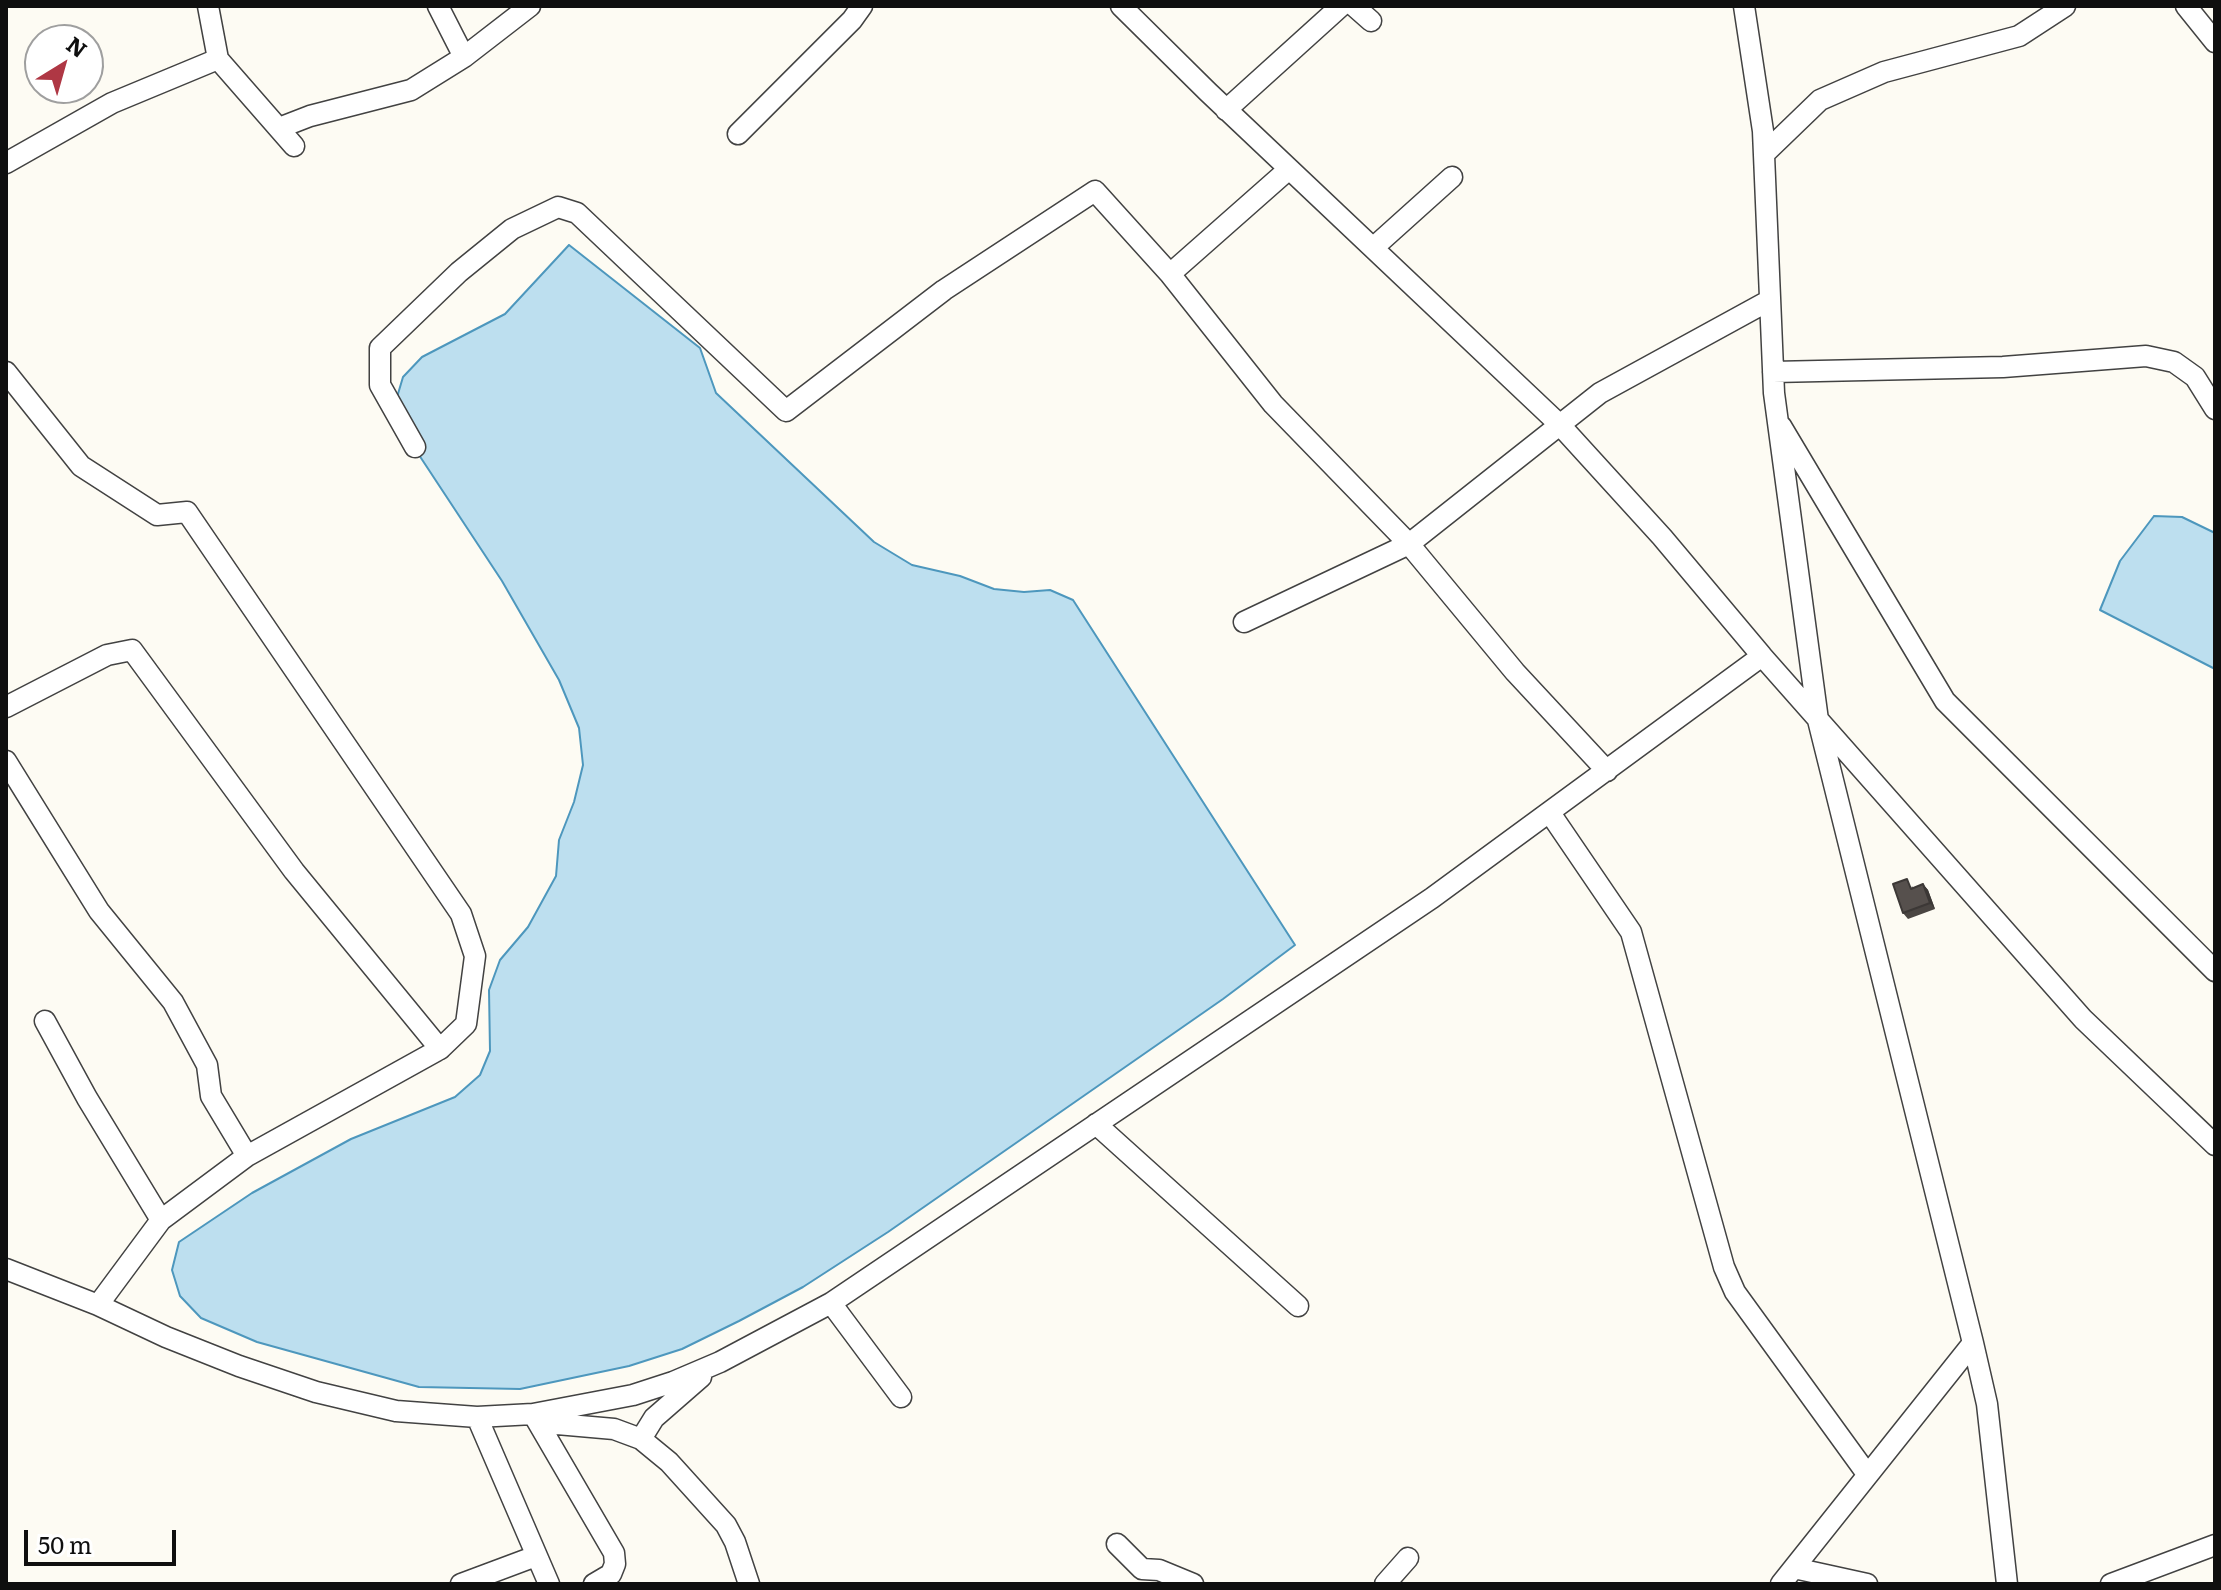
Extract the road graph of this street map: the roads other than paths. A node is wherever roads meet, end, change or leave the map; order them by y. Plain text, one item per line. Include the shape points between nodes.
1 (208, 6) edge
2 (438, 6) edge
3 (530, 6) edge
4 (862, 6) edge
5 (1121, 6) edge
6 (1341, 6) edge
7 (1354, 6) edge
8 (1744, 6) edge
9 (2065, 6) edge
10 (2186, 6) edge
11 (1371, 21) dead end
12 (2215, 42) edge
13 (464, 57) junction
14 (218, 59) junction
15 (1226, 110) junction
16 (279, 128) junction
17 (738, 134) dead end
18 (294, 146) dead end
19 (1764, 154) junction
20 (6, 163) edge
21 (1289, 169) junction
22 (1452, 177) dead end
23 (1373, 248) junction
24 (1170, 274) junction
25 (1770, 300) junction
26 (6, 372) edge
27 (1773, 372) junction
28 (2215, 409) edge
29 (1777, 419) junction
30 (1560, 425) junction
31 (415, 447) dead end
32 (1409, 544) junction
33 (1244, 622) dead end
34 (1762, 656) junction
35 (6, 707) edge
36 (1818, 720) junction
37 (6, 761) edge
38 (1607, 771) junction
39 (1550, 813) junction
40 (2215, 971) edge
41 (45, 1021) dead end
42 (440, 1049) junction
43 (1096, 1124) junction
44 (2215, 1145) edge
45 (247, 1156) junction
46 (161, 1220) junction
47 (6, 1269) edge
48 (831, 1303) junction
49 (98, 1305) junction
50 (1298, 1306) dead end
51 (1973, 1343) junction
52 (720, 1362) junction
53 (901, 1397) dead end
54 (533, 1414) junction
55 (477, 1417) junction
56 (641, 1439) junction
57 (1867, 1474) junction
58 (1117, 1544) dead end
59 (2215, 1545) edge
60 (536, 1556) junction
61 (1408, 1558) dead end
62 (1788, 1576) edge
63 (461, 1584) edge
64 (549, 1584) edge
65 (594, 1584) edge
66 (749, 1584) edge
67 (1193, 1584) edge
68 (1385, 1584) edge
69 (1867, 1584) edge
70 (2007, 1584) edge
71 (2111, 1584) edge

1 - 14 street
2 - 13 street
3 - 13 street
4 - 17 street
5 - 15 street
6 - 15 street
7 - 11 street
8 - 19 street
9 - 19 street via 2019,36 1884,72 1820,100
10 - 12 street
13 - 16 street via 411,90
14 - 16 street
14 - 20 street via 112,103
15 - 21 street
16 - 18 street
19 - 25 street
21 - 23 street
21 - 24 street
22 - 23 street
23 - 30 street
24 - 31 street via 1095,191 944,290 786,411 577,213 558,207 512,229 380,348 380,385
24 - 32 street via 1273,404
25 - 27 street
25 - 30 street via 1600,393
26 - 42 street via 81,466 157,515 187,512 461,914 475,956 466,1024
27 - 28 street via 2003,367 2146,356 2174,362 2195,377
27 - 29 street
29 - 36 street
29 - 40 street via 1945,701
30 - 32 street
30 - 34 street
32 - 33 street
32 - 38 street via 1515,672
34 - 36 street
34 - 38 street
35 - 42 street via 107,655 132,650 294,871
36 - 44 street via 2083,1019
36 - 51 street
37 - 45 street via 99,911 173,1002 207,1065 211,1096
38 - 39 street
39 - 43 street
39 - 57 street via 1631,932 1735,1292
41 - 46 street
42 - 45 street
43 - 48 street
43 - 50 street
45 - 46 street
46 - 49 street
47 - 49 street
48 - 52 street
48 - 53 street
49 - 55 street via 210,1355 316,1392 396,1411
51 - 57 street
51 - 70 street via 1987,1404
52 - 54 street via 633,1395
52 - 56 street via 664,1409
54 - 55 street
54 - 56 street via 557,1424 614,1429
54 - 65 street via 614,1553 611,1574
55 - 60 street
56 - 66 street via 726,1525
57 - 62 street
58 - 67 street via 1142,1569
59 - 71 street
60 - 63 street
60 - 64 street
61 - 68 street
62 - 69 street

